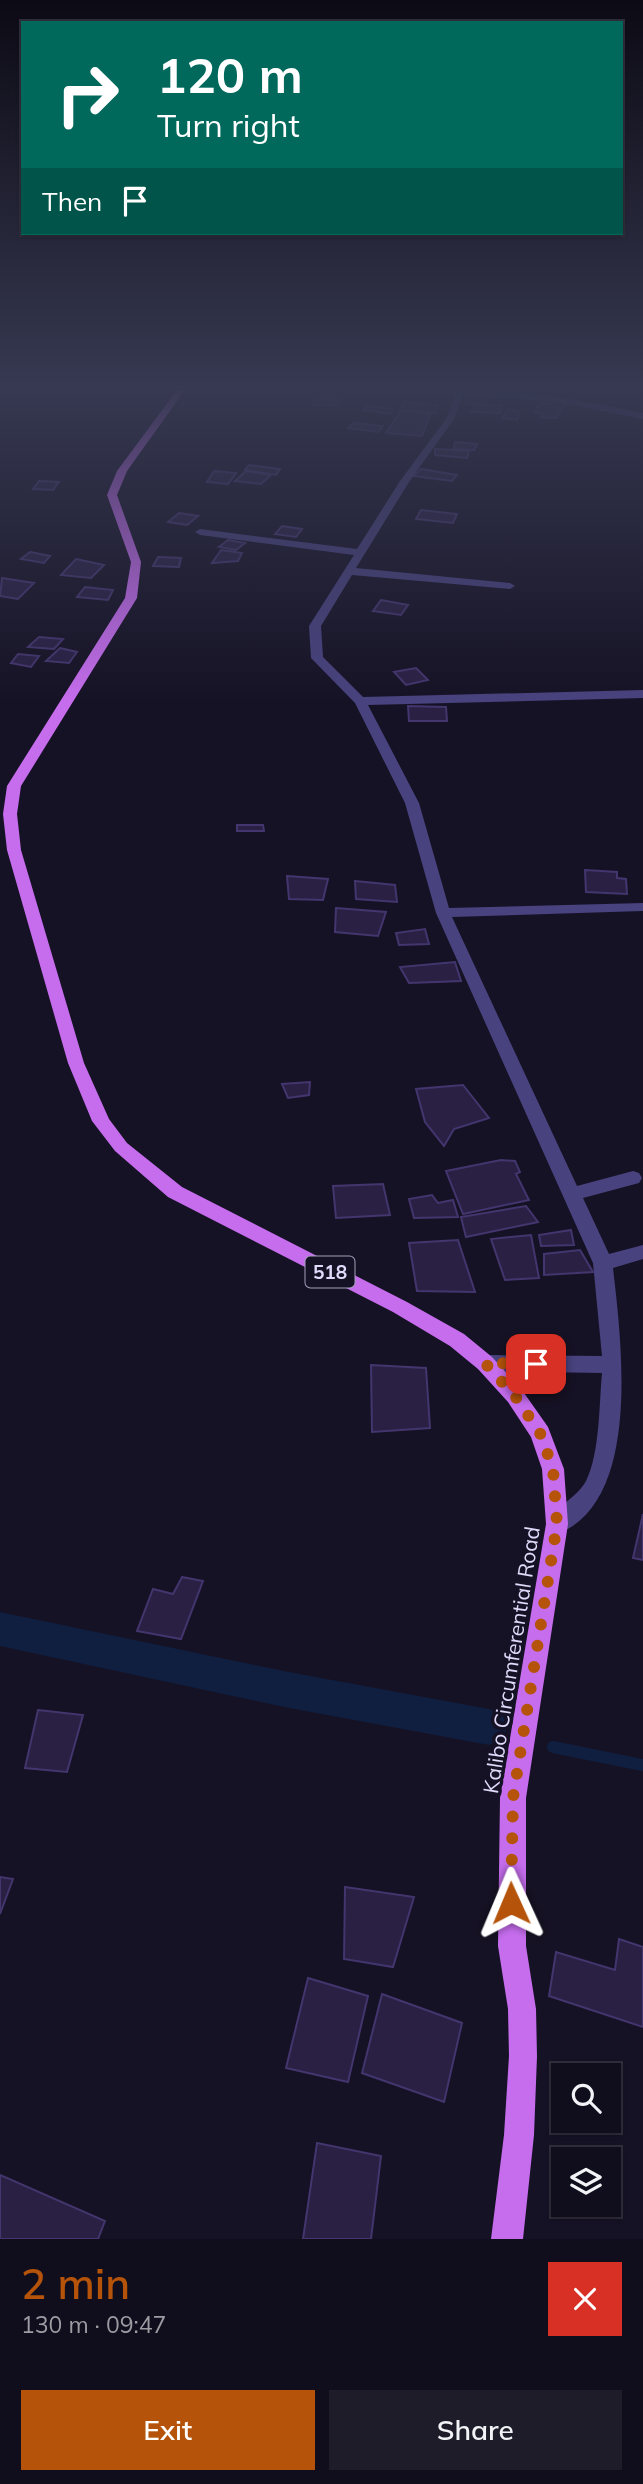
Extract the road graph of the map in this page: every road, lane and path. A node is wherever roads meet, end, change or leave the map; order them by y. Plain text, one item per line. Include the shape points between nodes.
1 (112, 494) edge
2 (397, 494) edge
3 (200, 532) dead end
4 (362, 553) junction
5 (349, 570) junction
6 (510, 586) dead end
7 (643, 694) edge
8 (360, 701) junction
9 (643, 907) edge
10 (443, 913) junction
11 (633, 1178) dead end
12 (570, 1195) junction
13 (643, 1251) edge
14 (603, 1263) junction
15 (485, 1363) junction
16 (612, 1365) junction
17 (557, 1524) junction
18 (507, 2239) edge

1 - 15 main road, Kalibo Circumferential Road / 518 via 136,562 131,598 14,786 10,814 14,850 72,1050 101,1121 121,1147 175,1192 400,1307 457,1340
2 - 4 street
3 - 4 street
4 - 5 street
5 - 6 street
5 - 8 street via 315,626 315,642 317,659
7 - 8 street
8 - 10 street via 412,803
9 - 10 street
10 - 12 street
11 - 12 street
12 - 14 street
13 - 14 street
14 - 16 street
15 - 16 street
15 - 17 main road, Kalibo Circumferential Road / 518 via 540,1433 553,1469
16 - 17 street via 604,1459 595,1486 578,1508
17 - 18 main road, Kalibo Circumferential Road / 518 via 513,1798 512,1947 522,2009 523,2056

